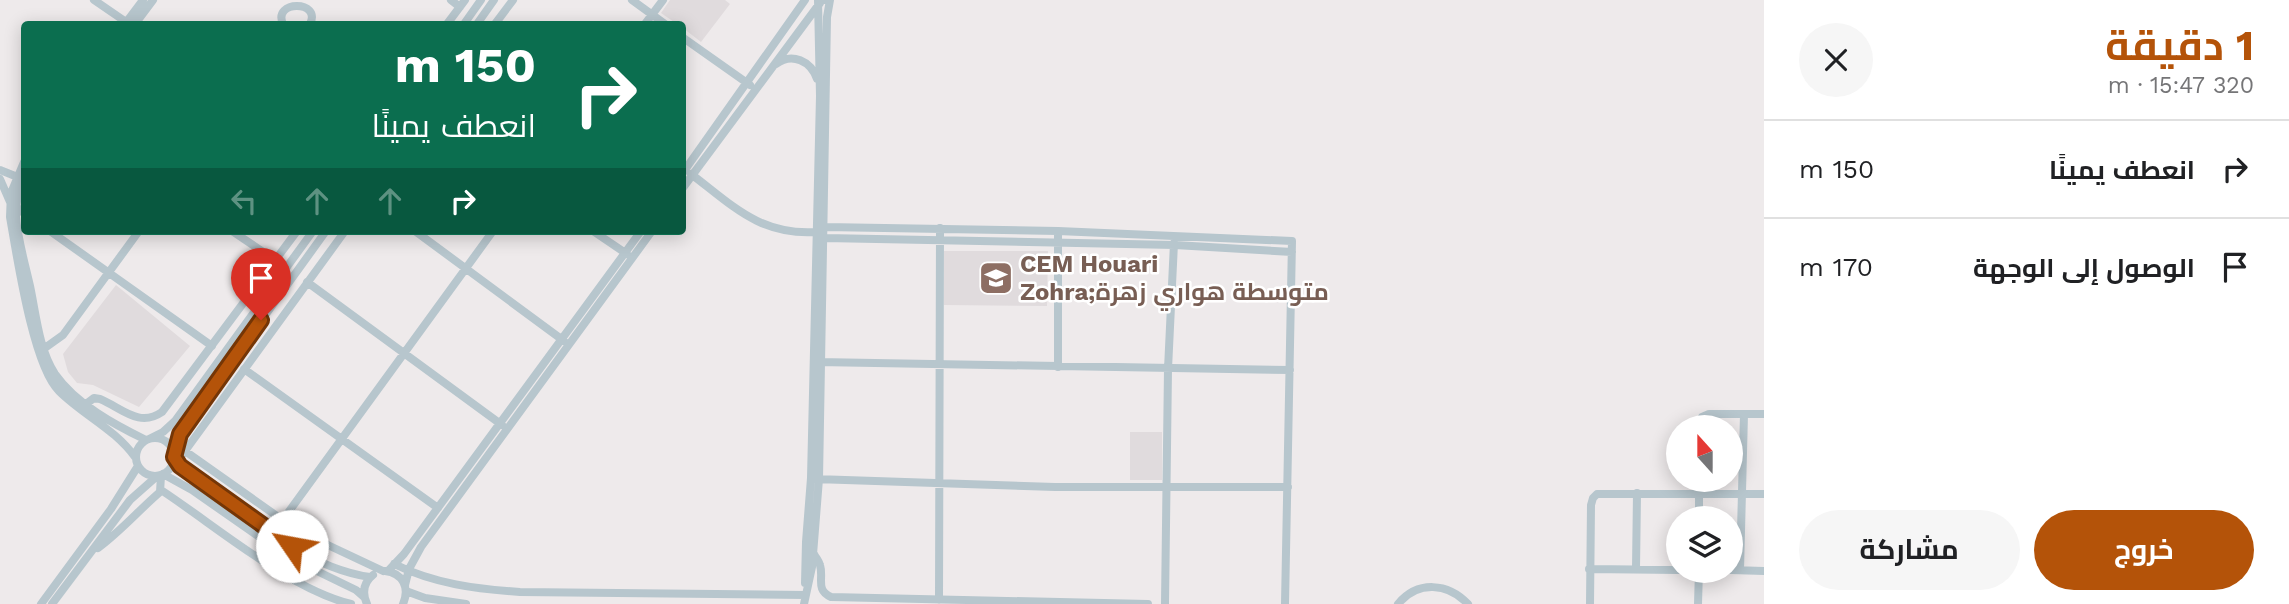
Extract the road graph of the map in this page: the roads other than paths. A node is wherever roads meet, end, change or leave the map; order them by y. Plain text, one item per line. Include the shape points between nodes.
1 (94, 0) edge
2 (143, 0) edge
3 (153, 0) edge
4 (275, 0) edge
5 (451, 0) edge
6 (481, 0) edge
7 (494, 0) edge
8 (513, 0) edge
9 (632, 0) edge
10 (663, 0) edge
11 (805, 0) edge
12 (306, 1) edge
13 (823, 1) edge
14 (463, 3) edge
15 (284, 7) junction
16 (652, 15) junction
17 (125, 21) edge
18 (131, 21) edge
19 (132, 21) edge
20 (282, 21) edge
21 (310, 21) edge
22 (449, 21) edge
23 (466, 21) edge
24 (479, 21) edge
25 (497, 21) edge
26 (647, 21) edge
27 (661, 21) edge
28 (686, 40) edge
29 (771, 68) junction
30 (752, 86) junction
31 (820, 96) junction
32 (21, 164) edge
33 (686, 172) edge
34 (2, 174) edge
35 (21, 177) edge
36 (17, 207) edge
37 (825, 227) junction
38 (21, 228) edge
39 (940, 228) junction
40 (1058, 231) junction
41 (817, 232) junction
42 (22, 235) edge
43 (56, 235) edge
44 (136, 235) edge
45 (238, 235) edge
46 (294, 235) edge
47 (310, 235) edge
48 (323, 235) edge
49 (342, 235) edge
50 (420, 235) edge
51 (491, 235) edge
52 (599, 235) edge
53 (638, 235) edge
54 (648, 235) edge
55 (1174, 235) junction
56 (825, 238) junction
57 (940, 242) junction
58 (1059, 244) junction
59 (1175, 245) junction
60 (1292, 252) junction
61 (628, 255) junction
62 (275, 260) junction
63 (466, 269) junction
64 (108, 272) junction
65 (307, 282) junction
66 (565, 342) junction
67 (212, 346) junction
68 (41, 350) junction
69 (404, 353) junction
70 (818, 362) junction
71 (939, 363) junction
72 (1058, 367) junction
73 (244, 369) junction
74 (1168, 369) junction
75 (1290, 370) junction
76 (86, 404) junction
77 (1744, 414) junction
78 (1764, 414) edge
79 (1707, 415) edge
80 (503, 426) junction
81 (342, 439) junction
82 (148, 440) junction
83 (186, 450) junction
84 (174, 460) junction
85 (136, 462) junction
86 (160, 476) junction
87 (815, 478) junction
88 (939, 482) junction
89 (1288, 487) junction
90 (1166, 488) junction
91 (161, 490) junction
92 (1637, 492) junction
93 (1699, 494) junction
94 (1742, 494) junction
95 (1764, 494) edge
96 (1699, 506) edge
97 (1741, 506) edge
98 (438, 508) junction
99 (282, 521) junction
100 (89, 553) junction
101 (814, 554) junction
102 (388, 569) junction
103 (1589, 569) junction
104 (1636, 569) junction
105 (1666, 570) edge
106 (1743, 570) edge
107 (409, 571) junction
108 (1764, 571) edge
109 (370, 577) junction
110 (1699, 583) edge
111 (405, 588) junction
112 (804, 599) edge
113 (939, 600) junction
114 (365, 601) edge
115 (41, 604) edge
116 (52, 604) edge
117 (351, 604) edge
118 (403, 604) edge
119 (466, 604) edge
120 (1148, 604) edge
121 (1164, 604) edge
122 (1285, 604) edge
123 (1398, 604) edge
124 (1469, 604) edge
125 (1590, 604) edge
126 (1698, 604) edge

1 - 17 street
2 - 18 street
3 - 19 street
4 - 15 street
5 - 14 street
6 - 23 street
7 - 24 street
8 - 25 street
9 - 16 street
10 - 16 street
11 - 30 street
12 - 15 street via 295,0
12 - 21 street via 312,11
13 - 29 street
13 - 31 street
13 - 37 street via 827,17
14 - 22 street
15 - 20 street
16 - 26 street
16 - 27 street
28 - 30 street
29 - 30 street
29 - 31 street via 788,58 804,61 816,73
30 - 33 street
31 - 41 street
32 - 34 street
33 - 41 street via 759,223 797,233
34 - 35 street
34 - 36 street
35 - 36 street
36 - 38 street
36 - 68 street via 13,235
37 - 39 street
37 - 41 street
37 - 56 street
39 - 40 street
39 - 57 street
40 - 55 street
40 - 58 street
41 - 56 street
41 - 70 street
42 - 68 street
43 - 64 street
44 - 64 street
45 - 62 street
46 - 62 street
47 - 82 street via 175,421
48 - 84 street via 180,434
49 - 65 street
50 - 63 street
51 - 63 street
52 - 61 street
53 - 61 street
54 - 61 street
55 - 59 street
55 - 60 street via 1292,241
56 - 57 street
56 - 70 street
57 - 58 street
57 - 71 street
58 - 59 street
58 - 72 street
59 - 60 street
59 - 74 street
60 - 75 street
61 - 66 street
62 - 67 street
63 - 66 street
63 - 69 street
64 - 67 street
64 - 68 street via 63,335
65 - 69 street
65 - 73 street
66 - 80 street
67 - 76 street via 156,417 140,419 100,399
68 - 76 street via 56,375
68 - 85 street via 47,375 60,392 116,435
69 - 80 street
69 - 81 street
70 - 71 street
70 - 87 street
71 - 72 street
71 - 88 street
72 - 74 street
73 - 81 street
73 - 83 street
74 - 75 street
74 - 90 street
75 - 89 street
76 - 82 street
77 - 78 street
77 - 79 street
77 - 94 street
80 - 98 street
80 - 107 street
81 - 98 street
81 - 99 street
82 - 84 street via 166,442
82 - 85 street via 139,446
83 - 84 street
83 - 99 street
84 - 86 street
84 - 109 street via 276,537 337,568
85 - 86 street via 143,473
85 - 115 street via 111,509
86 - 91 street
86 - 100 street via 130,500
86 - 114 street via 192,491 288,557 356,590
87 - 88 street
87 - 101 street
87 - 112 street
88 - 90 street
88 - 113 street
89 - 90 street
89 - 122 street
90 - 121 street
91 - 100 street
91 - 117 street via 273,567
92 - 93 street
92 - 103 street via 1601,492 1593,498
92 - 104 street
93 - 94 street
93 - 96 street
94 - 95 street
94 - 97 street
98 - 102 street
99 - 102 street via 322,544
100 - 116 street
101 - 112 street
101 - 113 street via 821,566 821,589 831,597
102 - 107 street
102 - 109 street
102 - 111 street
103 - 104 street
103 - 125 street
104 - 105 street
106 - 108 street
107 - 111 street
107 - 112 street via 467,587 520,592
109 - 114 street via 363,590
110 - 126 street
111 - 118 street
111 - 119 street via 425,598
113 - 120 street
123 - 124 street via 1413,591 1436,587 1448,589

